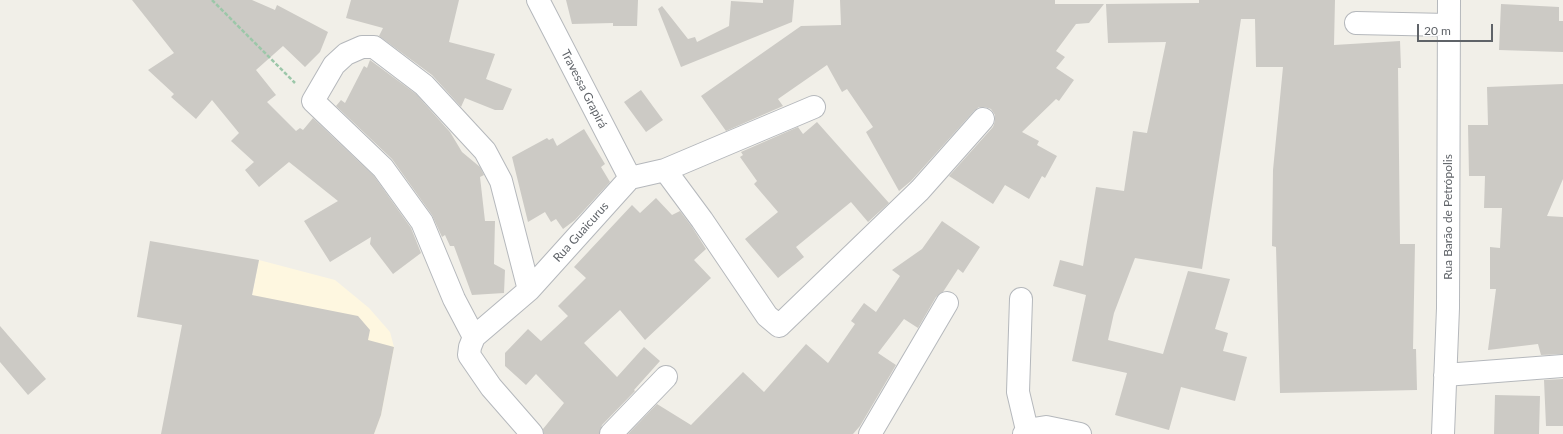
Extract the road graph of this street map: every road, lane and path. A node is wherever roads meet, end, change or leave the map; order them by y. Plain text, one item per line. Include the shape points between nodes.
1 (212, 0) edge
2 (538, 0) edge
3 (1448, 0) edge
4 (1356, 23) dead end
5 (1448, 25) junction
6 (313, 101) junction
7 (814, 107) dead end
8 (983, 119) dead end
9 (665, 170) junction
10 (630, 178) junction
11 (529, 290) junction
12 (1021, 299) dead end
13 (947, 303) dead end
14 (474, 337) junction
15 (1563, 366) edge
16 (1445, 375) junction
17 (666, 376) dead end
18 (1025, 432) edge
19 (532, 434) edge
20 (611, 434) edge
21 (870, 434) edge
22 (1080, 434) edge
23 (1443, 434) edge

1 - 6 path
2 - 10 street, Travessa Grapirá
3 - 5 street, Rua Barão de Petrópolis
4 - 5 street
5 - 16 street, Rua Barão de Petrópolis via 1448,308
6 - 11 street via 334,65 346,54 362,47 374,47 424,85 485,151 500,181
6 - 14 street via 383,168 422,222 454,299
7 - 9 street
8 - 9 street via 920,190 779,326 767,316
9 - 10 street
10 - 11 street, Rua Guaicurus
11 - 14 street, Rua Guaicurus
12 - 18 street via 1018,392
13 - 21 street
14 - 19 street via 469,355 491,387
15 - 16 street
16 - 23 street, Rua Barão de Petrópolis
17 - 20 street
18 - 22 street via 1046,427

